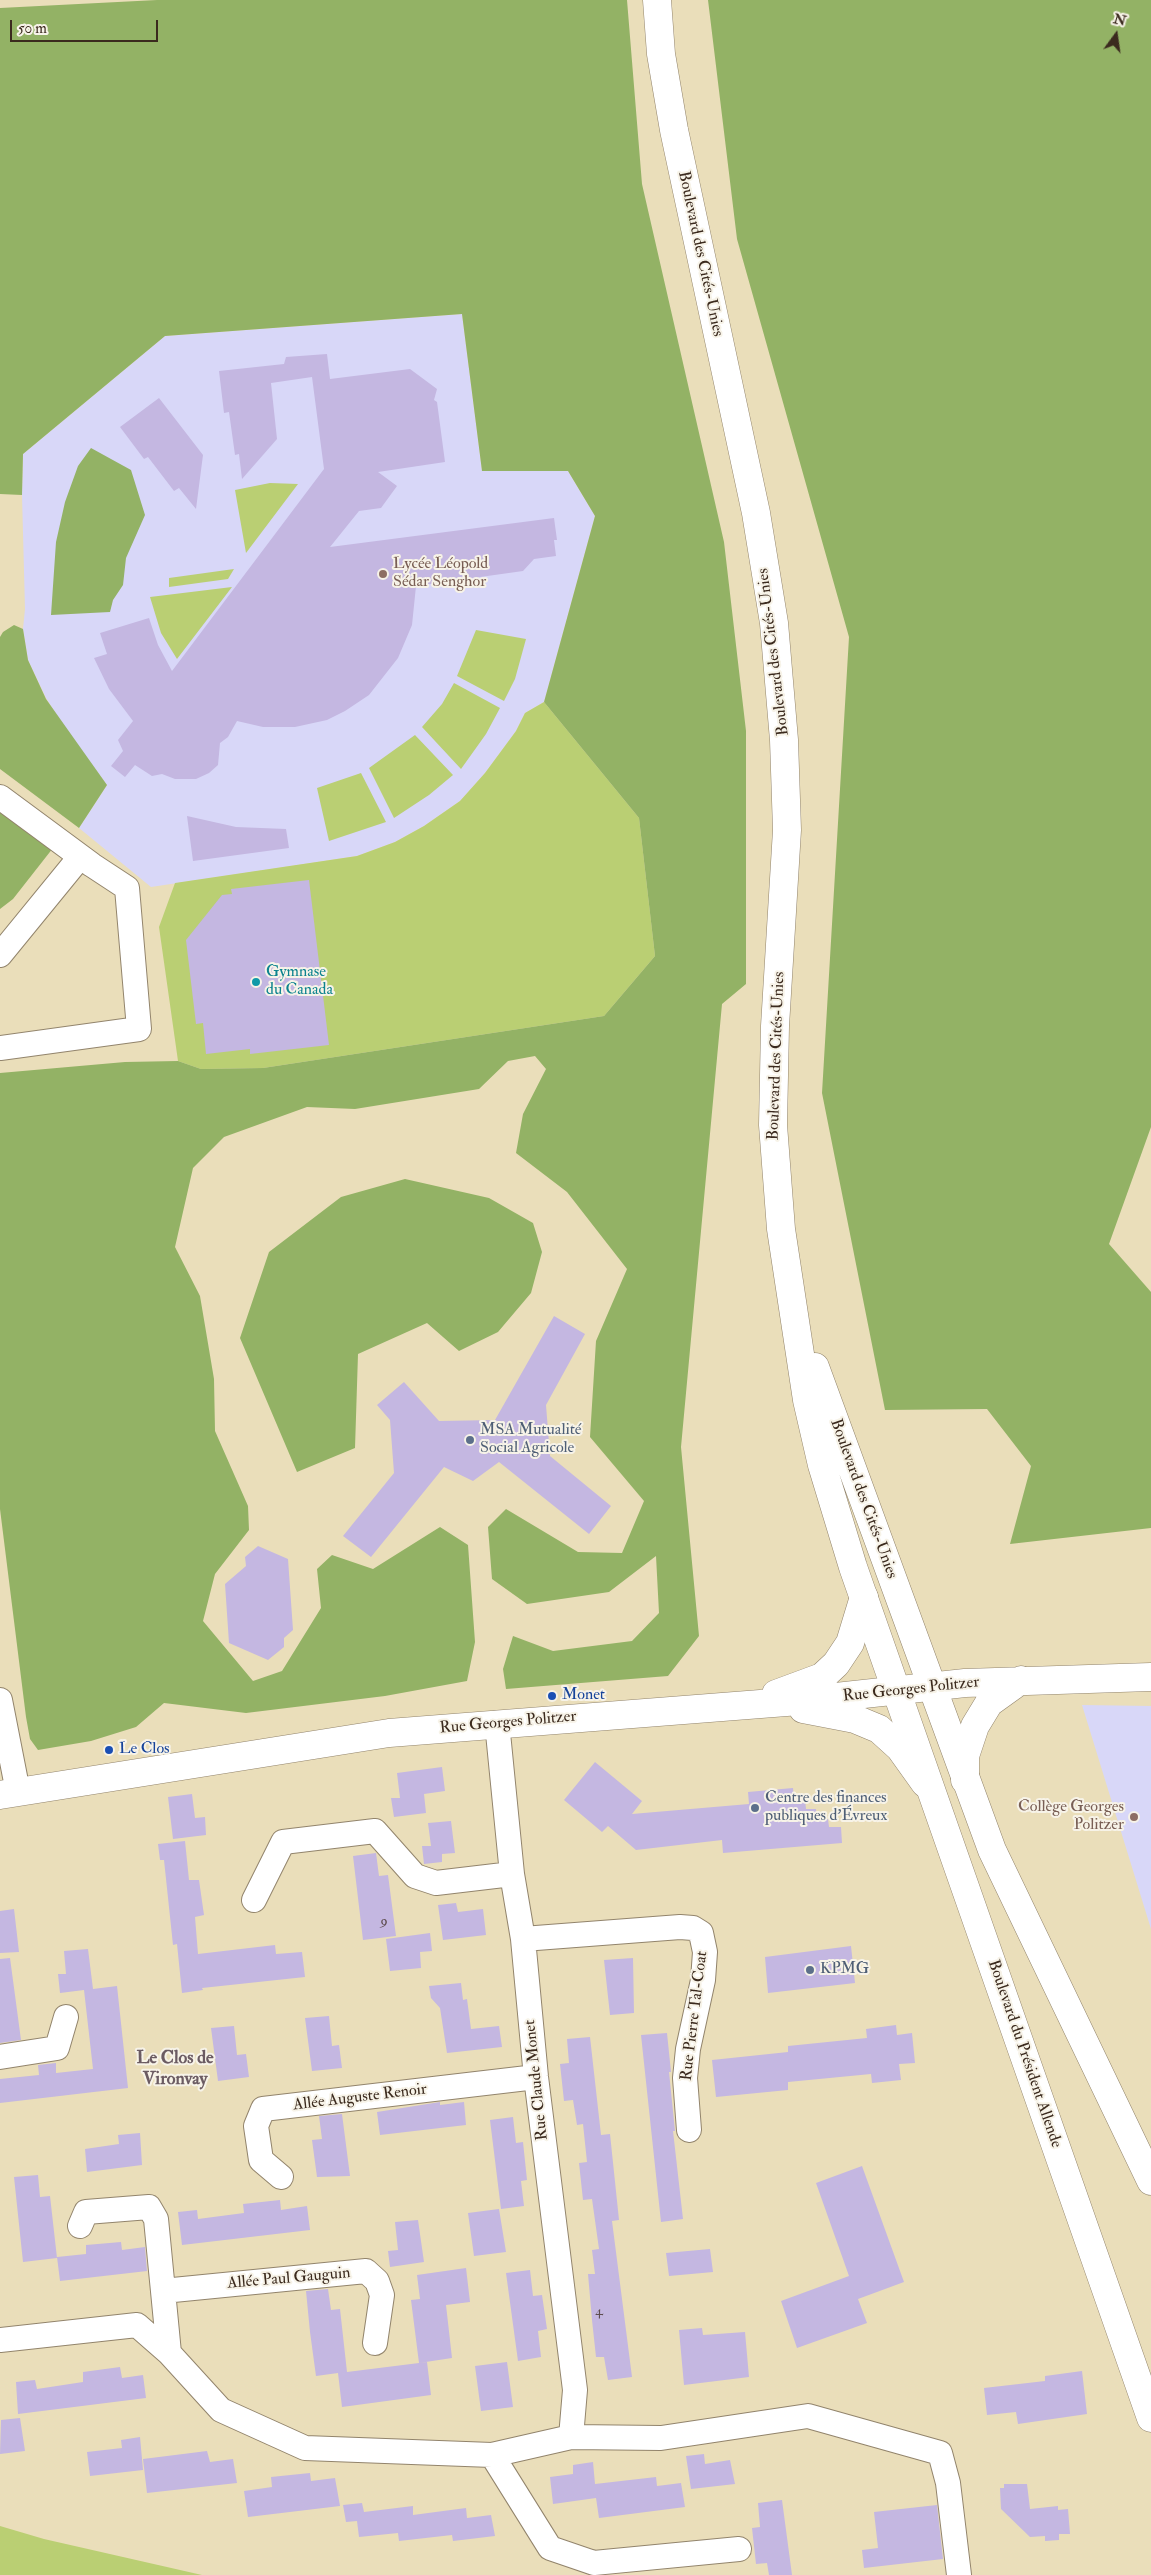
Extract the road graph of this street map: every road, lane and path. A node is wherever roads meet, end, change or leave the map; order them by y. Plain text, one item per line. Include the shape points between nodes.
1 (657, 0) edge
2 (0, 797) edge
3 (80, 857) junction
4 (0, 956) edge
5 (0, 1048) edge
6 (795, 1312) junction
7 (864, 1597) junction
8 (1151, 1677) edge
9 (1021, 1680) junction
10 (932, 1687) junction
11 (896, 1690) junction
12 (0, 1700) edge
13 (752, 1705) junction
14 (497, 1723) junction
15 (965, 1780) junction
16 (9, 1793) edge
17 (935, 1797) junction
18 (512, 1874) junction
19 (254, 1900) dead end
20 (523, 1939) junction
21 (66, 2017) dead end
22 (0, 2057) edge
23 (536, 2078) junction
24 (689, 2130) dead end
25 (280, 2177) dead end
26 (1151, 2181) edge
27 (80, 2226) dead end
28 (163, 2290) junction
29 (0, 2340) edge
30 (375, 2343) dead end
31 (169, 2353) junction
32 (1151, 2418) edge
33 (571, 2437) junction
34 (492, 2455) junction
35 (739, 2549) dead end
36 (960, 2575) edge

1 - 6 main road, Boulevard des Cités-Unies via 661,54 674,130 756,513 774,623 784,740 787,830 775,1026 773,1125 781,1229
2 - 3 street
3 - 4 street
3 - 5 street via 127,888 140,1029
6 - 7 main road, Boulevard des Cités-Unies via 822,1465
6 - 10 main road, Boulevard des Cités-Unies
7 - 11 main road, Boulevard des Cités-Unies
7 - 13 main road via 850,1643 836,1664 822,1677
8 - 9 main road, Rue Georges Politzer
9 - 10 main road, Rue Georges Politzer
9 - 15 main road via 989,1703 975,1726 965,1756
10 - 11 main road, Rue Georges Politzer
10 - 15 main road
11 - 13 main road, Rue Georges Politzer
11 - 17 main road, Boulevard du Président Allende
12 - 16 street
13 - 14 main road, Rue Georges Politzer
13 - 17 main road via 800,1708 855,1719 878,1729 900,1748
14 - 16 main road, Rue Georges Politzer via 389,1733
14 - 18 street, Rue Claude Monet
15 - 26 main road via 992,1850
17 - 32 main road, Boulevard du Président Allende
18 - 19 street via 436,1883 415,1876 376,1831 283,1842
18 - 20 street, Rue Claude Monet
20 - 23 street, Rue Claude Monet
20 - 24 street, Rue Pierre Tal-Coat via 680,1927 693,1928 701,1933 705,1952 703,1980 685,2078
21 - 22 street via 57,2048
23 - 25 street, Allée Auguste Renoir via 263,2109 256,2126 261,2160
23 - 33 street, Rue Claude Monet via 575,2390
27 - 28 street via 86,2212 149,2207 156,2219
28 - 30 street, Allée Paul Gauguin via 366,2271 377,2281 382,2295
28 - 31 street
29 - 31 street via 137,2325
31 - 34 street via 221,2410 305,2448
33 - 34 street
33 - 36 street via 661,2438 808,2416 940,2453 948,2483
34 - 35 street via 550,2548 594,2563

